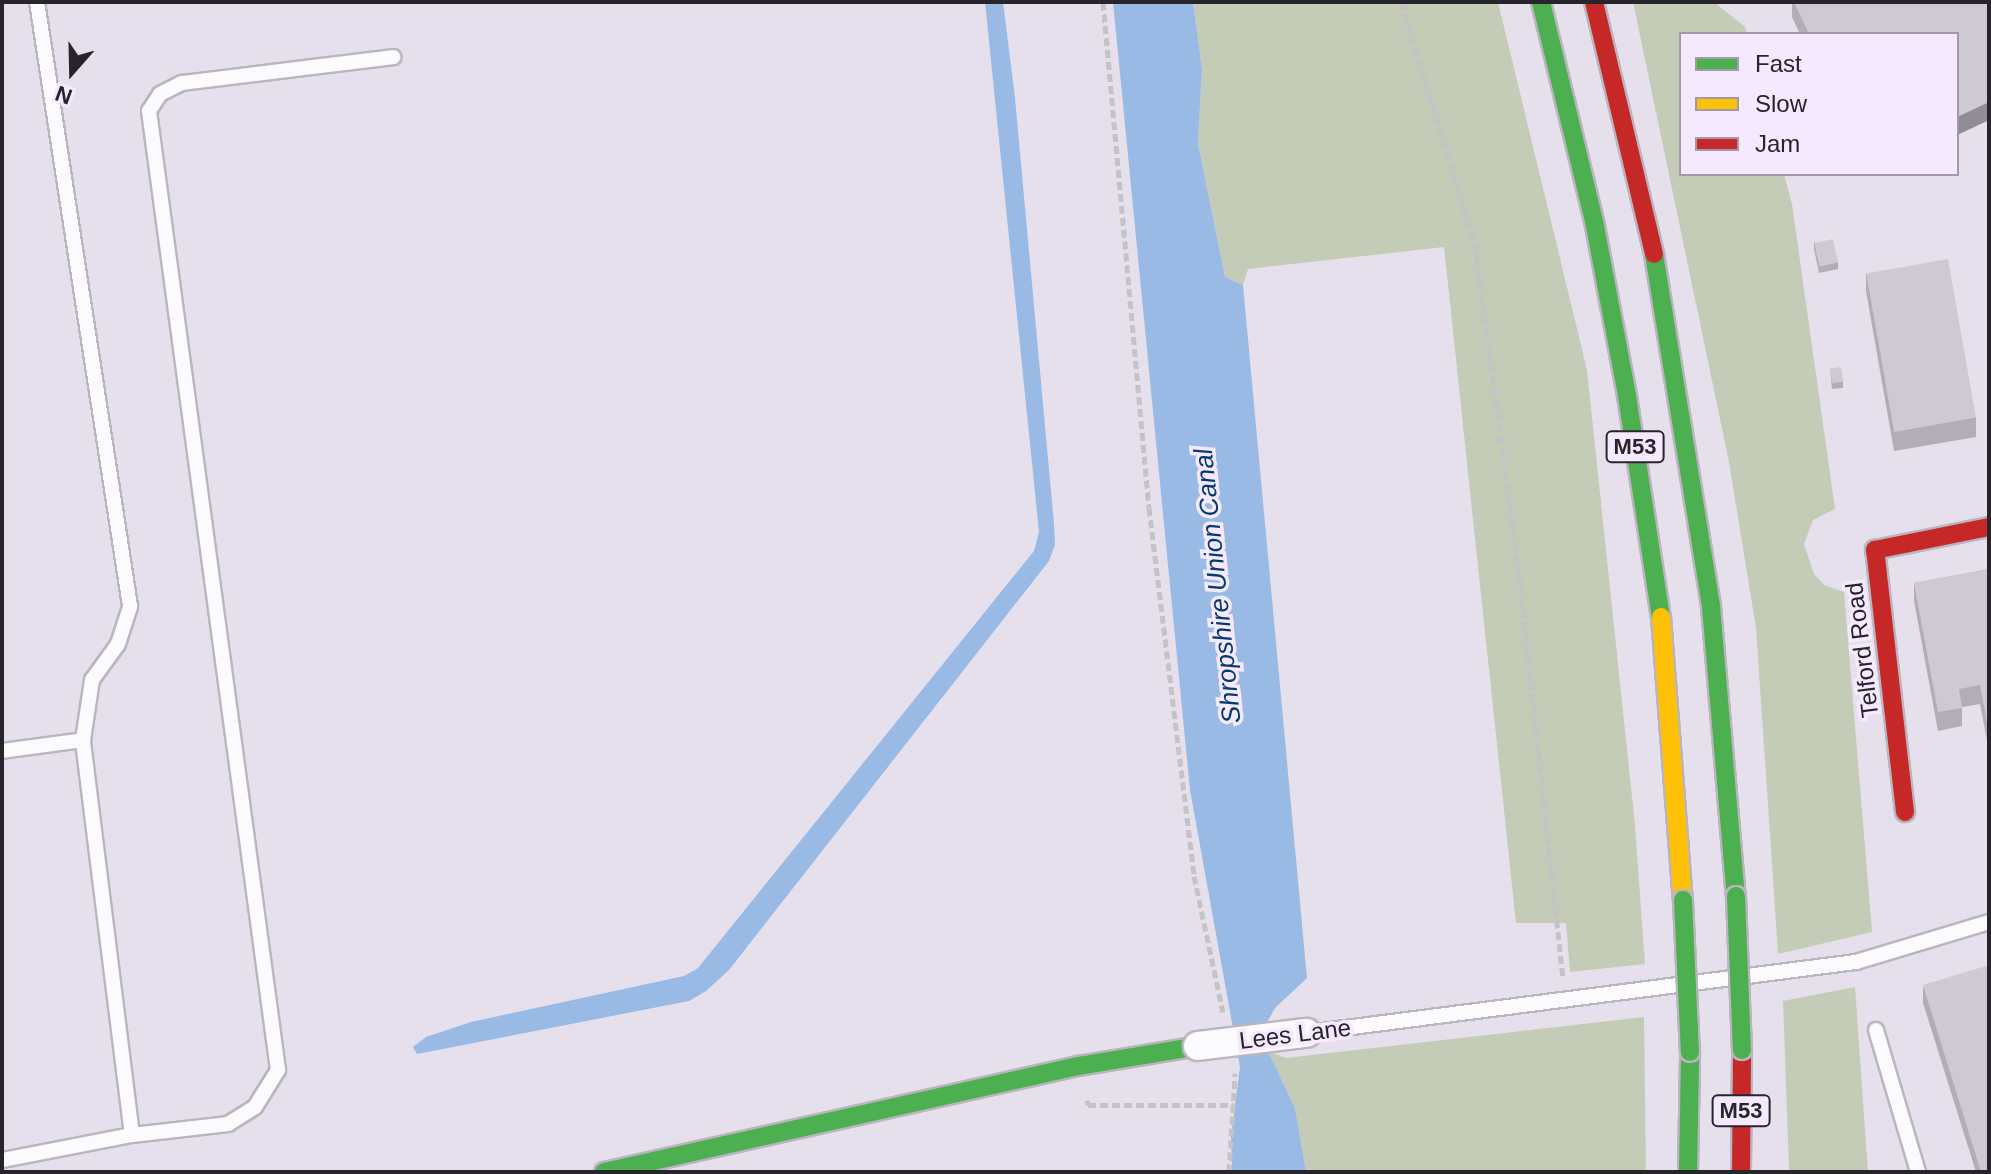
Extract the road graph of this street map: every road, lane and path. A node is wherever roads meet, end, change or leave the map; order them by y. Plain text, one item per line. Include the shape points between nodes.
1 (37, 2) edge
2 (1103, 2) edge
3 (1401, 2) edge
4 (1541, 2) edge
5 (1594, 2) edge
6 (393, 57) dead end
7 (1989, 527) edge
8 (83, 740) junction
9 (2, 751) edge
10 (1905, 812) dead end
11 (1989, 922) edge
12 (1565, 999) junction
13 (1226, 1027) dead end
14 (1876, 1030) dead end
15 (1306, 1033) joint
16 (1198, 1046) joint
17 (1079, 1066) junction
18 (1235, 1070) dead end
19 (1234, 1105) junction
20 (132, 1135) junction
21 (2, 1160) edge
22 (604, 1172) edge
23 (1229, 1172) edge
24 (1688, 1172) edge
25 (1741, 1172) edge
26 (1918, 1172) edge

1 - 8 lane via 130,606 118,644 92,680
2 - 13 path via 1149,508 1194,876
3 - 12 path via 1475,245 1519,574
4 - 24 main road, M53, bridge via 1595,226 1661,616 1683,900 1690,1052
5 - 25 main road, M53, bridge via 1648,219 1711,607 1736,896
6 - 20 lane via 182,83 160,94 149,111 278,1070 255,1107 228,1124
7 - 10 main road, Telford Road via 1875,550
8 - 9 lane
8 - 20 lane
11 - 12 lane, Lees Lane via 1856,962
12 - 15 lane, Lees Lane
14 - 26 lane
15 - 16 street, Lees Lane, bridge
16 - 17 main road, Lees Lane
17 - 19 path via 1088,1105
17 - 22 main road, Lees Lane
18 - 19 path
19 - 23 path
20 - 21 lane

